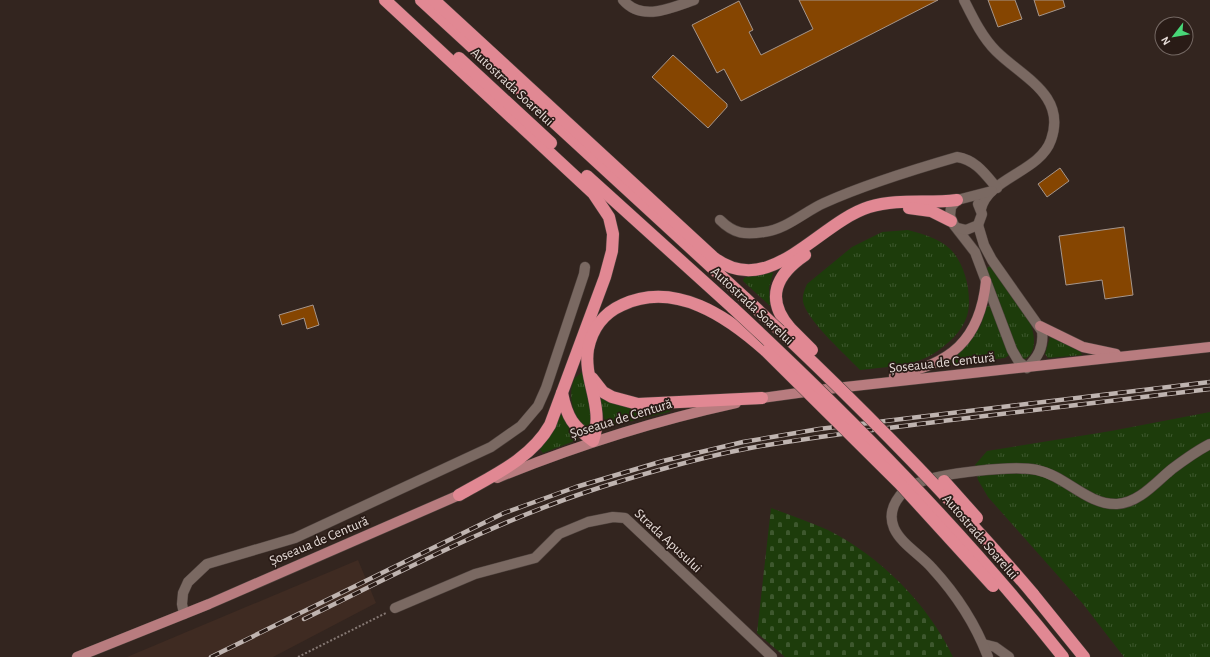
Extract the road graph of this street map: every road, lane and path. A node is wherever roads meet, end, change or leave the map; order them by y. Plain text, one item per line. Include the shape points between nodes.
1 (385, 0) edge
2 (396, 0) edge
3 (421, 0) edge
4 (434, 0) edge
5 (623, 0) edge
6 (694, 0) edge
7 (964, 0) edge
8 (994, 190) junction
9 (962, 199) junction
10 (981, 209) junction
11 (720, 220) dead end
12 (955, 224) junction
13 (978, 225) junction
14 (585, 267) dead end
15 (986, 281) junction
16 (1040, 326) junction
17 (1210, 347) edge
18 (1130, 355) junction
19 (557, 357) junction
20 (573, 364) junction
21 (1027, 368) junction
22 (591, 377) junction
23 (867, 385) junction
24 (562, 393) junction
25 (762, 398) junction
26 (593, 441) junction
27 (1210, 444) edge
28 (459, 495) junction
29 (1033, 594) junction
30 (395, 608) joint
31 (184, 614) junction
32 (983, 644) junction
33 (77, 657) edge
34 (298, 657) edge
35 (772, 657) edge
36 (988, 657) edge
37 (1009, 657) edge
38 (1053, 657) edge
39 (1063, 657) edge
40 (1084, 657) edge

1 - 20 highway via 593,193 609,217 613,243 609,265
2 - 39 highway, Autostrada Soarelui, bridge via 830,399 913,484 1000,581
3 - 29 highway, Autostrada Soarelui, bridge via 814,362 943,492
4 - 9 highway via 707,252 727,267 752,271 772,265 850,215 868,207 899,201 939,202
5 - 6 street via 632,8 647,12 662,11
7 - 8 street via 987,41 1039,87 1047,98 1054,116 1054,133 1044,152
8 - 9 street
8 - 10 street via 982,202
8 - 11 street via 977,165 957,157 843,195 778,229 738,233 729,229
9 - 10 street via 974,201
9 - 12 street via 951,207
10 - 13 street via 981,220
12 - 13 street via 966,230
12 - 15 street via 975,252
12 - 29 highway, bridge via 931,211 901,208 866,216 835,234 787,269 778,283 776,303 782,318 790,328 955,494 1015,562
13 - 16 street via 992,260
14 - 19 street
15 - 21 street via 1014,354 1018,362
15 - 23 main road via 985,296 977,320 968,336 956,349 928,368
16 - 18 main road via 1083,347
16 - 21 street via 1041,348
17 - 18 main road, Șoseaua de Centură
18 - 21 main road, Șoseaua de Centură
19 - 20 street
19 - 31 street via 538,406 508,437 295,538 207,564 188,582 183,593
20 - 24 highway
21 - 23 main road, Șoseaua de Centură
22 - 25 highway via 603,392 638,404
22 - 26 highway via 598,423
22 - 38 highway, bridge via 588,355 591,339 602,318 618,306 643,297 670,297 688,301 721,315 766,351 900,484 991,583
23 - 25 main road, Șoseaua de Centură
24 - 26 highway via 572,423
24 - 28 highway via 550,425 533,448
25 - 26 main road, Șoseaua de Centură via 692,413
26 - 28 main road, Șoseaua de Centură
27 - 32 street via 1184,460 1137,498 1117,504 1099,502 1053,475 1023,467 933,478 917,483 899,496 892,509 894,529 932,568 964,610
28 - 31 main road, Șoseaua de Centură
29 - 40 highway, Autostrada Soarelui
30 - 34 path
30 - 35 street, Strada Apusului via 475,574 535,558 559,534 588,522 613,517 625,518
31 - 33 main road, Șoseaua de Centură
32 - 36 street
32 - 37 street via 995,647

